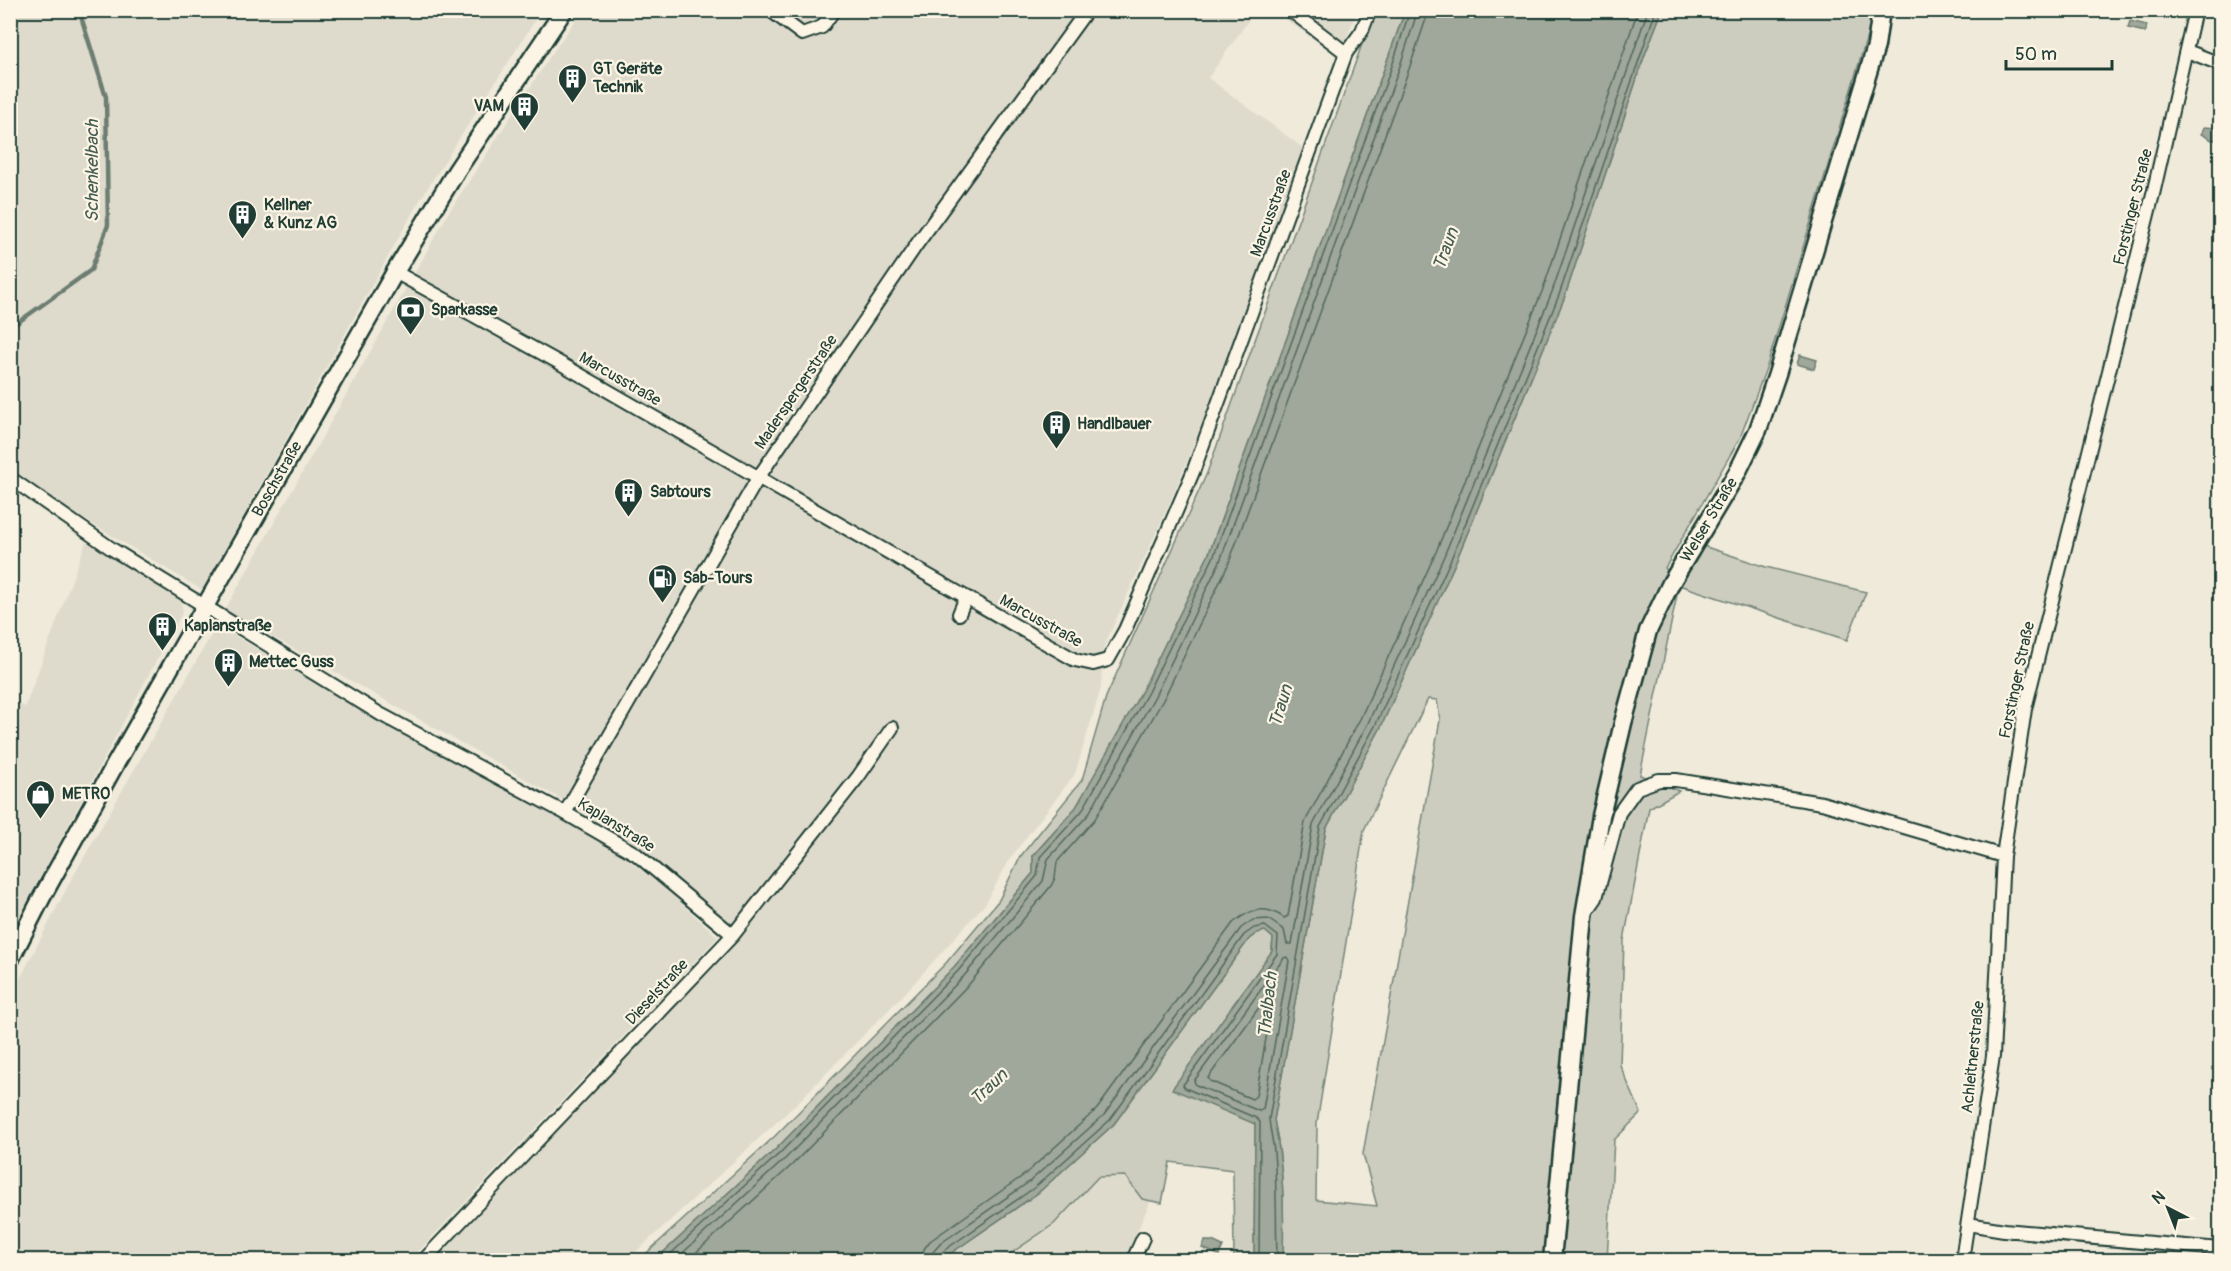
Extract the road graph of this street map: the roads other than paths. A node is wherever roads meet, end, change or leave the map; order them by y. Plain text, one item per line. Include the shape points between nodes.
1 (564, 10) edge
2 (770, 10) edge
3 (834, 10) edge
4 (1087, 10) edge
5 (1290, 10) edge
6 (1370, 10) edge
7 (1881, 10) edge
8 (2195, 10) edge
9 (2187, 51) junction
10 (1346, 53) junction
11 (2220, 64) edge
12 (395, 272) junction
13 (10, 478) edge
14 (758, 478) junction
15 (966, 597) junction
16 (206, 606) junction
17 (959, 614) dead end
18 (892, 728) dead end
19 (565, 813) junction
20 (2003, 856) junction
21 (1584, 916) junction
22 (733, 935) junction
23 (10, 960) edge
24 (1968, 1224) junction
25 (1143, 1238) dead end
26 (2220, 1250) edge
27 (424, 1260) edge
28 (1133, 1260) edge
29 (1551, 1260) edge
30 (1962, 1260) edge

1 - 12 main road, Boschstraße via 457,170
2 - 3 street via 802,34 822,27
4 - 14 street, Maderspergerstraße via 917,244
5 - 10 street
6 - 10 street via 1362,31
7 - 21 main road, Welser Straße via 1876,46 1758,430 1648,631 1601,816
8 - 9 street, Forstinger Straße
9 - 11 street
9 - 20 street, Forstinger Straße via 2025,709
10 - 15 street, Marcusstraße via 1193,471 1125,630 1108,660 1093,664 1075,660
12 - 14 street, Marcusstraße
12 - 16 main road, Boschstraße
13 - 16 street, Kaplanstraße via 112,549
14 - 15 street, Marcusstraße
14 - 19 street, Maderspergerstraße
15 - 17 street
16 - 19 street, Kaplanstraße via 380,714
16 - 23 main road, Boschstraße
18 - 22 street, Dieselstraße
19 - 22 street, Kaplanstraße via 636,854
20 - 21 street via 1822,802 1659,780 1637,788 1619,813 1596,898
20 - 24 street, Achleitnerstraße via 1993,1056
21 - 29 main road, Welser Straße
22 - 27 street, Dieselstraße
24 - 26 street
24 - 30 street, Achleitnerstraße
25 - 28 street

